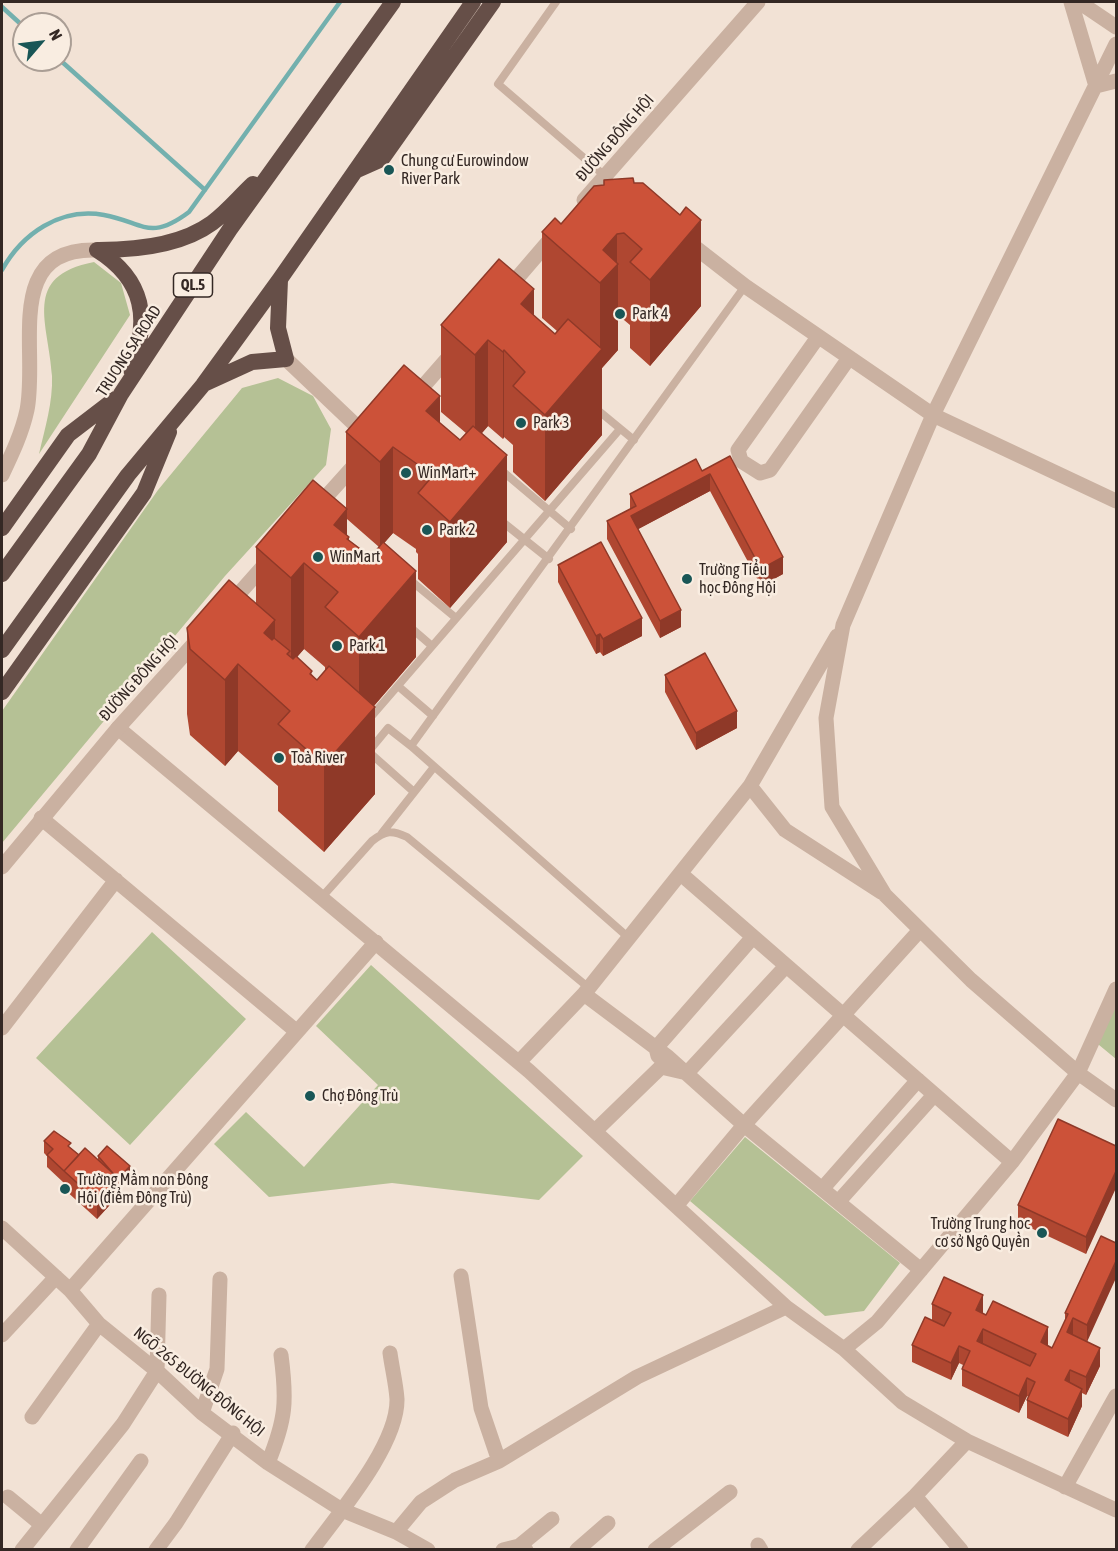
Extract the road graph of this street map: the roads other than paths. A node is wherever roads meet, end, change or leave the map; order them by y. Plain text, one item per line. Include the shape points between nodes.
1 (393, 2) edge
2 (473, 2) edge
3 (493, 2) edge
4 (556, 2) edge
5 (758, 2) edge
6 (1071, 2) edge
7 (1079, 2) edge
8 (1116, 27) edge
9 (1116, 44) edge
10 (1116, 81) edge
11 (1096, 86) junction
12 (282, 156) junction
13 (355, 171) junction
14 (609, 180) junction
15 (680, 235) edge
16 (97, 250) junction
17 (280, 279) junction
18 (745, 286) junction
19 (495, 304) edge
20 (818, 337) junction
21 (465, 338) edge
22 (849, 358) junction
23 (286, 359) junction
24 (202, 385) junction
25 (121, 394) junction
26 (584, 397) edge
27 (405, 408) edge
28 (177, 413) junction
29 (933, 415) junction
30 (620, 429) junction
31 (634, 440) junction
32 (496, 466) edge
33 (2, 474) edge
34 (1116, 501) edge
35 (548, 509) junction
36 (308, 517) edge
37 (497, 517) edge
38 (2, 528) edge
39 (571, 529) junction
40 (523, 539) junction
41 (276, 552) edge
42 (549, 559) junction
43 (2, 574) edge
44 (403, 574) edge
45 (456, 618) junction
46 (406, 623) edge
47 (843, 625) junction
48 (432, 646) junction
49 (2, 650) edge
50 (398, 686) junction
51 (2, 692) edge
52 (433, 716) junction
53 (366, 723) edge
54 (118, 728) junction
55 (360, 744) edge
56 (411, 746) junction
57 (369, 752) junction
58 (434, 767) junction
59 (750, 786) junction
60 (414, 792) junction
61 (41, 818) junction
62 (382, 833) junction
63 (2, 867) edge
64 (681, 874) junction
65 (116, 880) junction
66 (885, 895) junction
67 (321, 898) junction
68 (920, 930) junction
69 (630, 938) junction
70 (753, 938) junction
71 (376, 942) junction
72 (786, 966) junction
73 (1116, 989) edge
74 (586, 991) junction
75 (844, 1016) junction
76 (2, 1028) edge
77 (296, 1031) junction
78 (656, 1048) junction
79 (519, 1062) junction
80 (661, 1067) junction
81 (687, 1073) junction
82 (1078, 1073) junction
83 (918, 1080) junction
84 (934, 1095) junction
85 (1116, 1100) edge
86 (744, 1125) junction
87 (595, 1131) junction
88 (1012, 1162) junction
89 (823, 1188) junction
90 (839, 1201) junction
91 (676, 1206) junction
92 (2, 1228) edge
93 (921, 1270) junction
94 (461, 1276) dead end
95 (56, 1277) junction
96 (220, 1279) dead end
97 (70, 1290) junction
98 (159, 1294) dead end
99 (786, 1307) junction
100 (99, 1324) junction
101 (2, 1335) edge
102 (844, 1349) junction
103 (390, 1353) dead end
104 (281, 1355) dead end
105 (157, 1371) junction
106 (1116, 1396) edge
107 (202, 1413) junction
108 (32, 1417) dead end
109 (232, 1433) junction
110 (967, 1441) junction
111 (141, 1461) dead end
112 (499, 1461) junction
113 (268, 1463) junction
114 (1065, 1487) junction
115 (730, 1492) dead end
116 (915, 1496) junction
117 (8, 1497) dead end
118 (342, 1510) junction
119 (1116, 1510) edge
120 (552, 1519) dead end
121 (608, 1523) dead end
122 (42, 1525) junction
123 (396, 1532) junction
124 (523, 1548) edge
125 (22, 1550) edge
126 (78, 1550) edge
127 (156, 1550) edge
128 (312, 1550) edge
129 (428, 1550) edge
130 (503, 1550) edge
131 (578, 1550) edge
132 (655, 1550) edge
133 (858, 1550) edge
134 (961, 1550) edge

1 - 12 highway, TRUONG SA ROAD / QL.5
2 - 13 highway
3 - 13 highway via 382,159
4 - 14 lane via 498,84
5 - 14 street, ĐƯỜNG ĐÔNG HỘI
6 - 11 street
7 - 8 street
9 - 11 street
10 - 11 street
11 - 29 street
12 - 16 highway via 211,223 189,235 144,247
12 - 25 highway, TRUONG SA ROAD / QL.5
13 - 17 highway
14 - 19 street, ĐƯỜNG ĐÔNG HỘI via 571,215
15 - 18 street
16 - 25 highway via 125,274 141,310 140,340
16 - 33 street via 60,256 38,274 31,300 27,410 17,445
17 - 23 highway via 278,328
17 - 24 highway
18 - 20 street
18 - 31 lane
20 - 22 street
20 - 22 street via 738,450 741,461 760,473 770,470
21 - 27 street
22 - 29 street
23 - 24 highway via 252,362
23 - 36 street via 378,439
24 - 28 highway
25 - 38 highway via 68,435
25 - 43 highway, TRUONG SA ROAD / QL.5 via 89,454
26 - 30 lane
28 - 49 highway
28 - 51 highway via 144,493
29 - 34 street
29 - 47 street
30 - 31 lane
30 - 35 lane
31 - 39 lane
32 - 35 lane
35 - 39 lane
35 - 40 lane
37 - 40 lane
39 - 42 lane
40 - 42 lane
40 - 45 lane
41 - 54 street, ĐƯỜNG ĐÔNG HỘI
42 - 52 lane
44 - 45 lane
45 - 48 lane
46 - 48 lane
47 - 59 street
47 - 66 street via 826,718 832,807
48 - 50 lane
50 - 52 lane
50 - 53 lane
52 - 56 lane
54 - 61 street, ĐƯỜNG ĐÔNG HỘI
54 - 67 street
55 - 57 lane
56 - 57 lane via 388,728
56 - 58 lane
57 - 60 lane
58 - 60 lane
58 - 69 lane
59 - 64 street
59 - 66 street via 784,830
60 - 62 lane
61 - 63 street, ĐƯỜNG ĐÔNG HỘI
61 - 65 street
62 - 67 lane via 358,854
62 - 74 lane via 392,830 407,837
64 - 69 street
64 - 70 street
65 - 76 street
65 - 77 street
66 - 68 street
67 - 71 street
68 - 75 street
68 - 82 street
69 - 74 street
70 - 72 street
70 - 78 street
71 - 77 street
71 - 79 street
72 - 75 street
72 - 81 street
73 - 82 street
74 - 78 street
74 - 79 street
75 - 83 street
75 - 86 street
77 - 97 street
78 - 80 street
78 - 81 street
79 - 87 street
80 - 81 street
80 - 87 street
81 - 86 street
82 - 85 street
82 - 88 street
83 - 84 street
83 - 89 street
84 - 88 street
84 - 90 street
86 - 89 street
86 - 91 street
87 - 91 street
88 - 93 street
89 - 90 street
90 - 93 street
91 - 99 street
92 - 95 street, NGÕ 265 ĐƯỜNG ĐÔNG HỘI
93 - 102 street via 877,1322
94 - 112 street via 481,1408
95 - 97 street, NGÕ 265 ĐƯỜNG ĐÔNG HỘI
95 - 101 street
96 - 107 street via 218,1369
97 - 100 street, NGÕ 265 ĐƯỜNG ĐÔNG HỘI
98 - 105 street
99 - 102 street
99 - 112 street via 637,1377
100 - 105 street, NGÕ 265 ĐƯỜNG ĐÔNG HỘI
100 - 108 street
102 - 110 street via 902,1402
103 - 118 street via 397,1400 392,1426 370,1472
104 - 113 street via 286,1398 279,1436
105 - 107 street, NGÕ 265 ĐƯỜNG ĐÔNG HỘI
105 - 122 street via 123,1424
106 - 114 street
107 - 109 street, NGÕ 265 ĐƯỜNG ĐÔNG HỘI
109 - 113 street, NGÕ 265 ĐƯỜNG ĐÔNG HỘI
109 - 127 street
110 - 114 street
110 - 116 street
111 - 126 street
112 - 123 street via 455,1480 421,1502
113 - 118 street, NGÕ 265 ĐƯỜNG ĐÔNG HỘI
114 - 119 street
115 - 132 street
116 - 133 street
116 - 134 street
117 - 122 street
118 - 123 street, NGÕ 265 ĐƯỜNG ĐÔNG HỘI
118 - 128 street
120 - 124 street
121 - 131 street
122 - 125 street
123 - 129 street, NGÕ 265 ĐƯỜNG ĐÔNG HỘI
124 - 130 street

